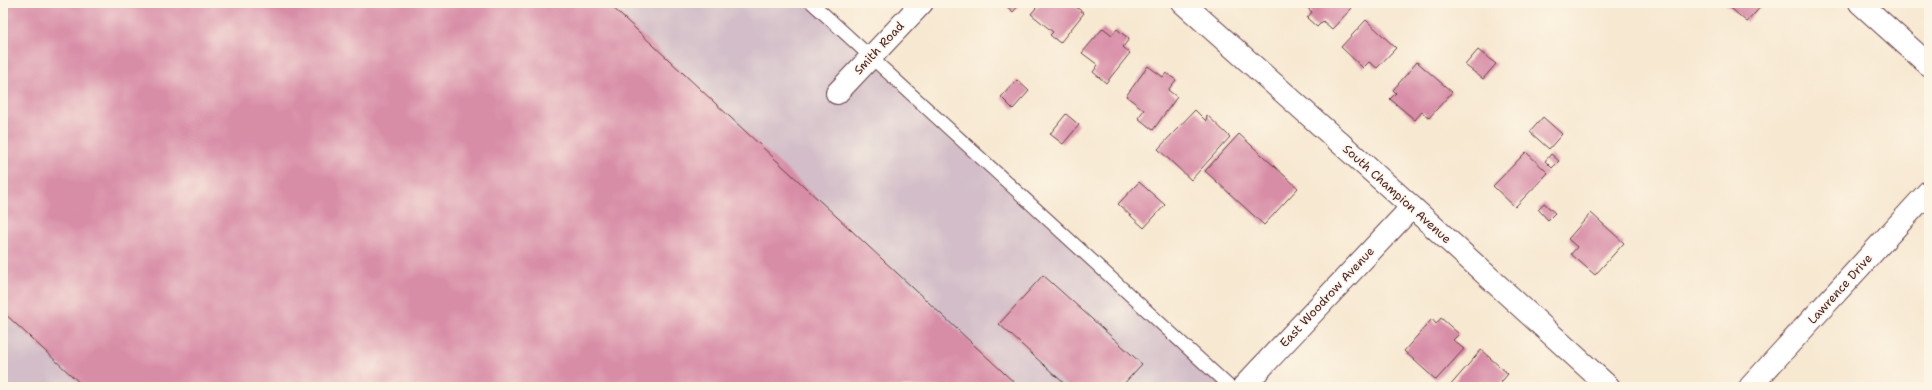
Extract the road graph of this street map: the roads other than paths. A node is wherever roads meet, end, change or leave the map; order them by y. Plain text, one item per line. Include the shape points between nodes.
1 (812, 3) edge
2 (922, 3) edge
3 (1183, 3) edge
4 (1860, 3) edge
5 (870, 58) junction
6 (1929, 65) edge
7 (837, 93) dead end
8 (1929, 192) edge
9 (1412, 207) junction
10 (1230, 387) edge
11 (1243, 387) edge
12 (1609, 387) edge
13 (1750, 387) edge

1 - 5 lane
2 - 5 street, Smith Road
3 - 9 street, South Champion Avenue
4 - 6 street
5 - 7 street, Smith Road
5 - 10 lane
8 - 13 street, Lawrence Drive
9 - 11 street, East Woodrow Avenue
9 - 12 street, South Champion Avenue

